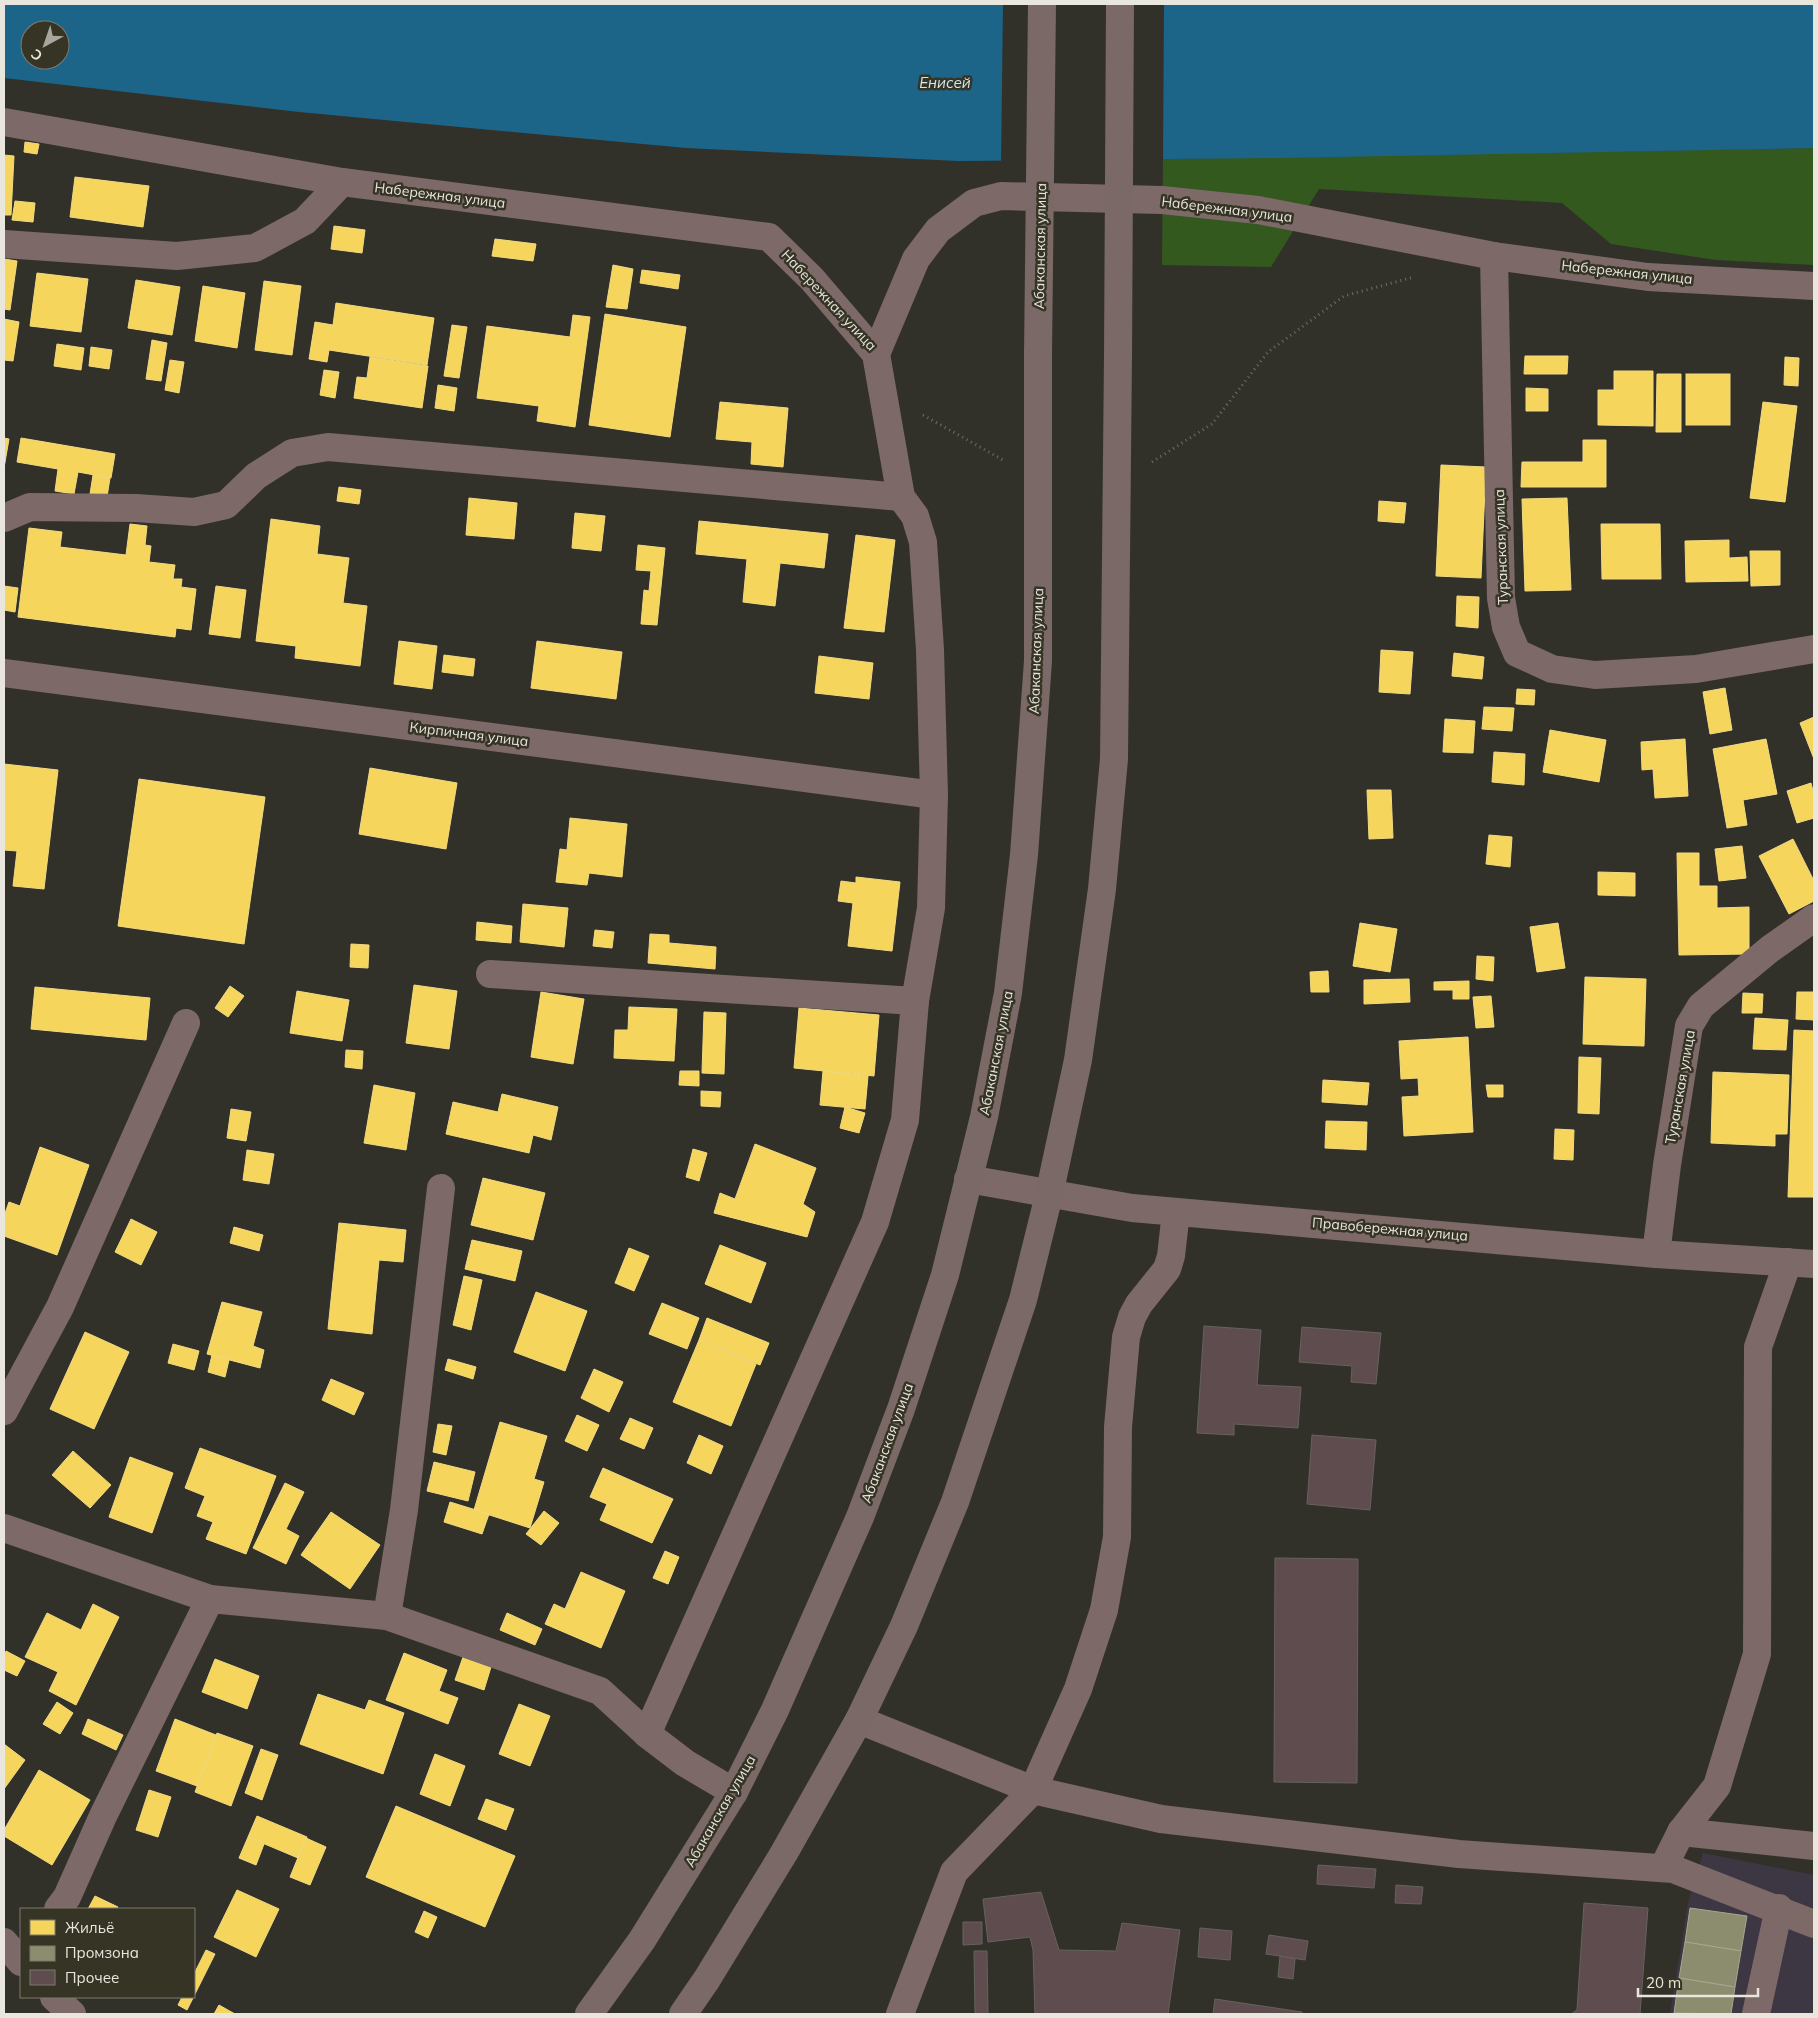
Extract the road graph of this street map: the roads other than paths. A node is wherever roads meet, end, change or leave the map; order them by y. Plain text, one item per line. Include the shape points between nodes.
1 (1042, 4) edge
2 (1120, 4) edge
3 (4, 122) edge
4 (342, 182) junction
5 (4, 244) edge
6 (1494, 256) junction
7 (1814, 286) edge
8 (876, 354) junction
9 (901, 497) junction
10 (4, 518) edge
11 (1814, 649) edge
12 (4, 674) edge
13 (934, 795) junction
14 (1814, 918) edge
15 (490, 974) dead end
16 (915, 1001) junction
17 (186, 1023) dead end
18 (968, 1179) junction
19 (441, 1188) dead end
20 (1049, 1195) junction
21 (1176, 1212) junction
22 (1656, 1254) junction
23 (1788, 1262) junction
24 (1814, 1264) edge
25 (4, 1411) edge
26 (4, 1528) edge
27 (210, 1599) junction
28 (387, 1616) junction
29 (859, 1720) junction
30 (647, 1734) junction
31 (1033, 1790) junction
32 (734, 1792) junction
33 (1681, 1832) junction
34 (1814, 1846) edge
35 (1663, 1868) junction
36 (59, 1908) edge
37 (1779, 1908) junction
38 (1814, 1924) edge
39 (55, 1998) edge
40 (72, 2014) edge
41 (590, 2014) edge
42 (683, 2014) edge
43 (900, 2014) edge
44 (1756, 2014) edge

1 - 18 main road, Абаканская улица, bridge via 1038,661 1024,856 1008,993
2 - 20 main road, bridge via 1114,759 1102,889 1078,1060
3 - 4 street, Набережная улица
4 - 5 street via 305,222 255,248 177,256
4 - 8 street, Набережная улица via 769,237 812,279
6 - 7 street, Набережная улица via 1648,278
6 - 8 street, Набережная улица via 1258,210 1162,200 1001,196 974,203 938,230 916,259
6 - 11 street, Туранская улица via 1501,598 1506,627 1517,652 1552,669 1595,675 1696,669
8 - 9 street
9 - 10 street via 328,447 292,453 256,476 226,504 194,512 30,506
9 - 13 street via 916,516 924,542
12 - 13 street, Кирпичная улица
13 - 16 street via 931,908
14 - 22 street, Туранская улица via 1770,949 1701,1006 1689,1026
15 - 16 street
16 - 30 street via 905,1120 875,1222
17 - 25 street via 60,1307
18 - 20 street, Правобережная улица
18 - 32 main road, Абаканская улица via 945,1275 860,1517 821,1611
19 - 28 street via 404,1510
20 - 21 street, Правобережная улица
20 - 29 main road via 1023,1300 954,1502 904,1626
21 - 22 street, Правобережная улица
21 - 31 street via 1167,1269 1139,1304 1126,1337 1118,1427 1117,1537 1104,1610 1078,1689
22 - 23 street, Правобережная улица
23 - 24 street, Правобережная улица
23 - 33 street via 1758,1347 1757,1654 1718,1786
26 - 27 street
27 - 28 street
27 - 36 street via 103,1816 67,1897
28 - 30 street via 600,1691
29 - 31 street
29 - 42 main road via 784,1853
30 - 32 street via 685,1763
31 - 35 street via 1160,1818 1459,1854
31 - 43 street via 954,1872
32 - 41 main road, Абаканская улица via 642,1940
33 - 34 street
33 - 35 street
35 - 37 street
37 - 38 street
37 - 44 street
39 - 40 street

